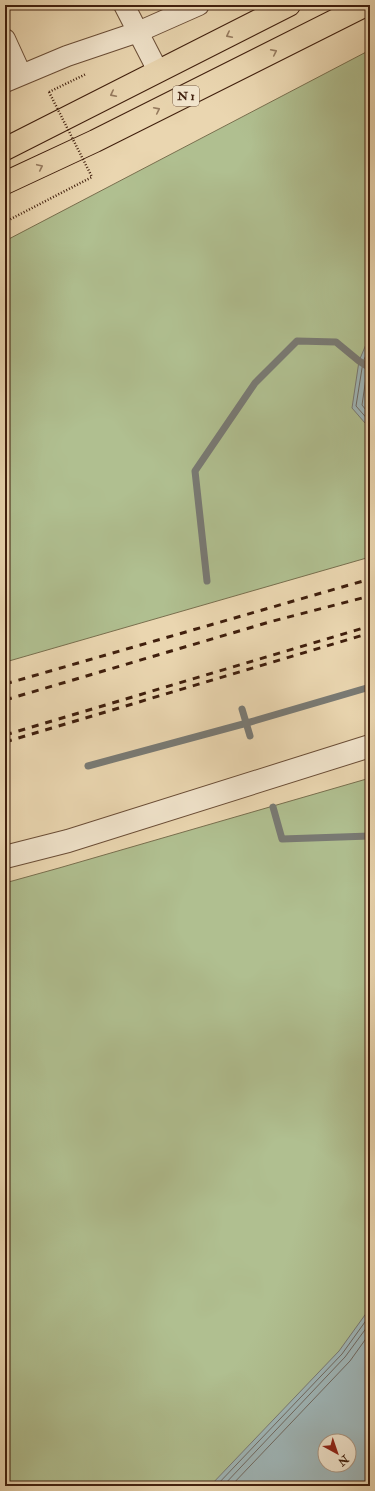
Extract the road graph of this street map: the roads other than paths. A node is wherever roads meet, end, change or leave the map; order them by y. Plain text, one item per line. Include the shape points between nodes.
1 (124, 5) edge
2 (199, 5) edge
3 (289, 5) edge
4 (366, 5) edge
5 (138, 32) junction
6 (5, 39) edge
7 (158, 71) junction
8 (13, 78) edge
9 (5, 149) edge
10 (5, 183) edge
11 (370, 746) edge
12 (5, 857) edge

1 - 5 street
2 - 5 street
3 -> 7 highway
10 -> 4 highway, N 1 via 95,141
5 - 7 street
5 - 8 street
6 - 8 street
7 -> 9 highway
11 - 12 street via 76,839

